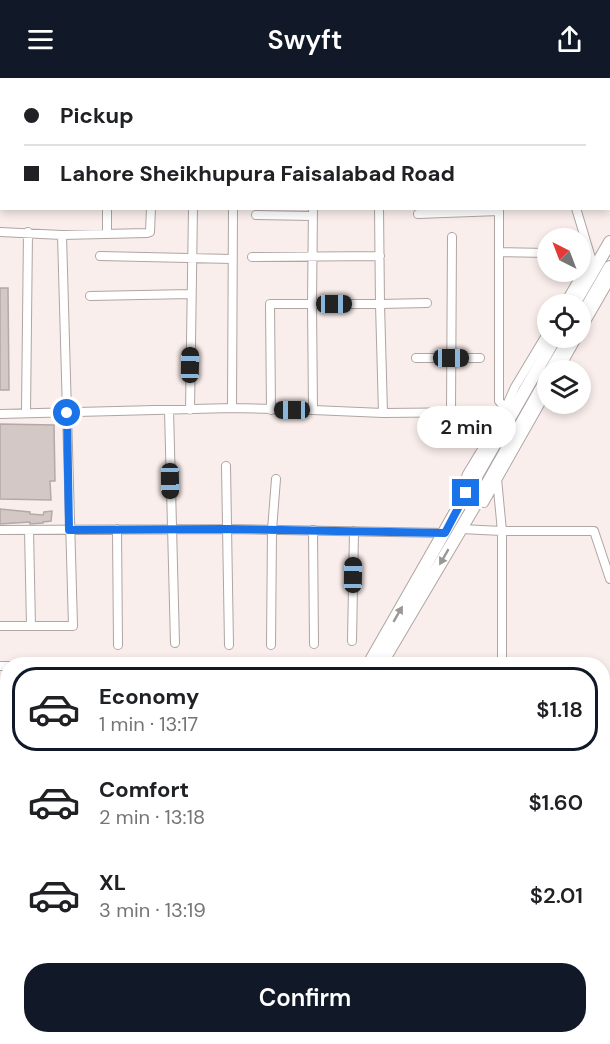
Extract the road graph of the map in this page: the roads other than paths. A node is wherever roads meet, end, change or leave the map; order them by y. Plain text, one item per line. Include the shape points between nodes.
1 (107, 210) edge
2 (151, 210) edge
3 (193, 210) edge
4 (233, 210) edge
5 (379, 210) edge
6 (499, 210) edge
7 (576, 210) edge
8 (313, 212) edge
9 (418, 214) dead end
10 (256, 215) dead end
11 (580, 228) edge
12 (0, 232) edge
13 (28, 232) junction
14 (107, 233) junction
15 (62, 235) junction
16 (452, 237) dead end
17 (610, 242) edge
18 (499, 252) junction
19 (537, 253) edge
20 (100, 256) dead end
21 (312, 256) junction
22 (380, 256) junction
23 (252, 257) dead end
24 (192, 258) junction
25 (232, 259) junction
26 (610, 267) edge
27 (610, 280) edge
28 (192, 294) junction
29 (580, 294) edge
30 (90, 296) dead end
31 (591, 300) edge
32 (427, 303) dead end
33 (312, 304) junction
34 (380, 304) junction
35 (591, 313) edge
36 (538, 348) edge
37 (549, 348) edge
38 (416, 358) dead end
39 (451, 358) junction
40 (480, 358) dead end
41 (537, 396) edge
42 (232, 408) junction
43 (505, 408) junction
44 (537, 409) edge
45 (168, 410) junction
46 (190, 410) junction
47 (271, 410) junction
48 (313, 410) junction
49 (451, 412) junction
50 (26, 413) junction
51 (67, 413) junction
52 (383, 413) junction
53 (0, 414) edge
54 (501, 418) junction
55 (226, 466) dead end
56 (276, 479) dead end
57 (497, 479) junction
58 (484, 503) dead end
59 (457, 525) junction
60 (117, 529) junction
61 (171, 529) junction
62 (226, 529) junction
63 (0, 530) edge
64 (29, 530) junction
65 (69, 530) junction
66 (272, 530) junction
67 (313, 530) junction
68 (354, 531) junction
69 (501, 531) junction
70 (445, 533) junction
71 (610, 579) edge
72 (0, 626) edge
73 (31, 626) junction
74 (352, 641) dead end
75 (174, 642) dead end
76 (314, 644) dead end
77 (118, 645) dead end
78 (229, 645) dead end
79 (272, 645) dead end
80 (373, 657) edge
81 (385, 657) edge
82 (502, 657) edge

1 - 14 street
2 - 14 street via 150,232
3 - 24 street
4 - 25 street
5 - 22 street
6 - 9 street
6 - 18 street
7 - 11 street
8 - 10 street
8 - 21 street
12 - 13 street
13 - 15 street
13 - 50 street
14 - 15 street
15 - 51 street
16 - 39 street
17 - 29 highway
18 - 19 street
18 - 43 street via 499,401
20 - 24 street
21 - 22 street
21 - 23 street
21 - 33 street
22 - 34 street
24 - 25 street
24 - 28 street
25 - 42 street
26 - 31 highway
27 - 35 street
28 - 30 street
28 - 46 street
32 - 34 street
33 - 34 street
33 - 47 street via 270,304
33 - 48 street
34 - 52 street
36 - 43 street
37 - 59 highway via 466,493
38 - 39 street
39 - 40 street
39 - 49 street
41 - 59 highway via 485,488
42 - 46 street
42 - 47 street
43 - 54 street
44 - 57 street
45 - 46 street
45 - 51 street
45 - 61 street
47 - 48 street
48 - 52 street
49 - 52 street
49 - 54 street via 487,412
50 - 51 street
50 - 53 street
51 - 65 street
54 - 59 street via 467,474
55 - 62 street
56 - 66 street
57 - 58 street
57 - 69 street
59 - 69 street
59 - 70 highway
59 -> 81 highway
60 - 61 street
60 - 65 street
60 - 77 street
61 - 62 street
61 - 75 street
62 - 66 street
62 - 78 street
63 - 64 street
64 - 65 street
64 - 73 street
65 - 73 street via 73,626
66 - 67 street
66 - 79 street
67 - 68 street
67 - 76 street
68 - 70 street
68 - 74 street
69 - 71 street via 594,531
69 - 82 street
80 -> 70 highway
72 - 73 street

